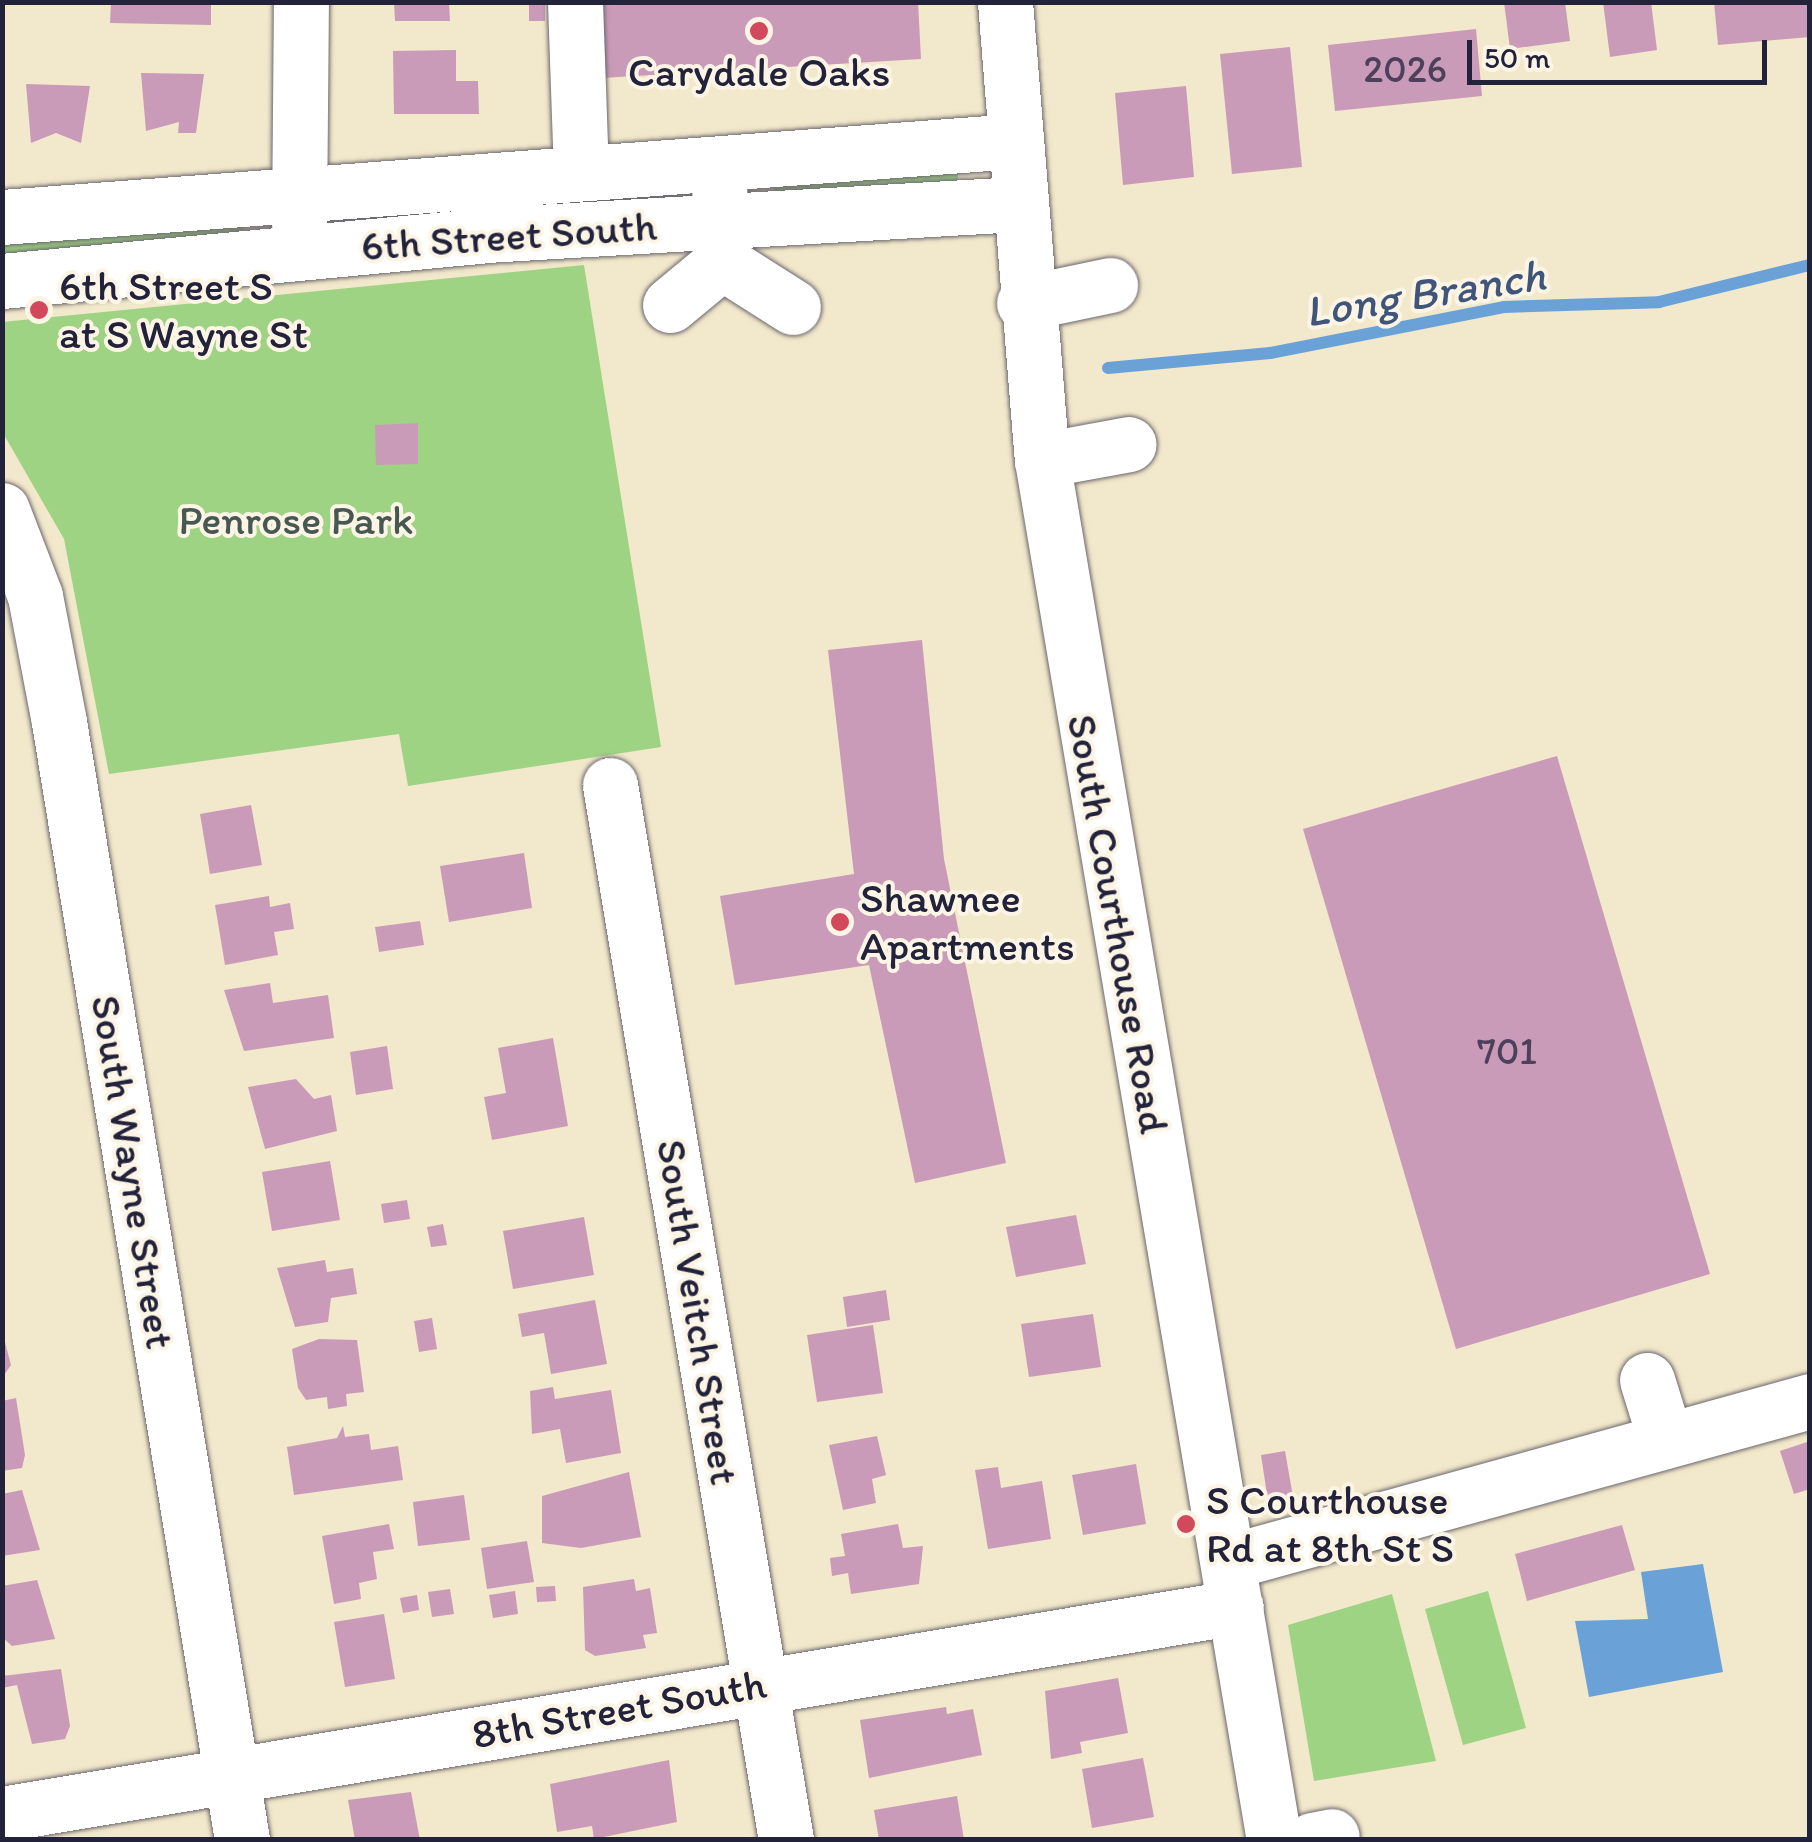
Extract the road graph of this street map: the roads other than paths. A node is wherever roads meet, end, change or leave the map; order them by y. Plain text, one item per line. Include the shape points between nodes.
1 (300, 2) edge
2 (575, 2) edge
3 (1005, 2) edge
4 (1016, 142) junction
5 (719, 161) junction
6 (581, 170) junction
7 (299, 190) junction
8 (1017, 204) junction
9 (2, 218) edge
10 (721, 241) junction
11 (298, 253) junction
12 (2, 281) edge
13 (1110, 285) dead end
14 (1024, 303) junction
15 (670, 305) dead end
16 (793, 306) dead end
17 (1129, 444) dead end
18 (1042, 460) junction
19 (2, 510) edge
20 (19, 602) edge
21 (610, 785) dead end
22 (1648, 1380) dead end
23 (1810, 1401) edge
24 (1664, 1435) junction
25 (1232, 1585) junction
26 (761, 1684) junction
27 (232, 1775) junction
28 (2, 1814) edge
29 (242, 1840) edge
30 (786, 1840) edge
31 (1274, 1840) edge

1 - 7 street
2 - 6 street
3 - 4 street, South Courthouse Road
4 - 5 street, 6th Street South
4 - 8 street, South Courthouse Road
5 - 6 street, 6th Street South
5 - 10 street
6 - 7 street, 6th Street South
7 - 9 street, 6th Street South
7 - 11 street
8 - 10 street, 6th Street South
8 - 14 street, South Courthouse Road
10 - 11 street, 6th Street South
10 - 15 street
10 - 16 street
11 - 12 street, 6th Street South
13 - 14 street
14 - 18 street, South Courthouse Road
17 - 18 street
18 - 25 street, South Courthouse Road
19 - 20 street, South Wayne Street
20 - 27 street, South Wayne Street
21 - 26 street, South Veitch Street
22 - 24 street
23 - 24 street, 8th Street South
24 - 25 street, 8th Street South
25 - 26 street, 8th Street South
25 - 31 street, South Courthouse Road
26 - 27 street, 8th Street South
26 - 30 street, South Veitch Street
27 - 28 street, 8th Street South
27 - 29 street, South Wayne Street

